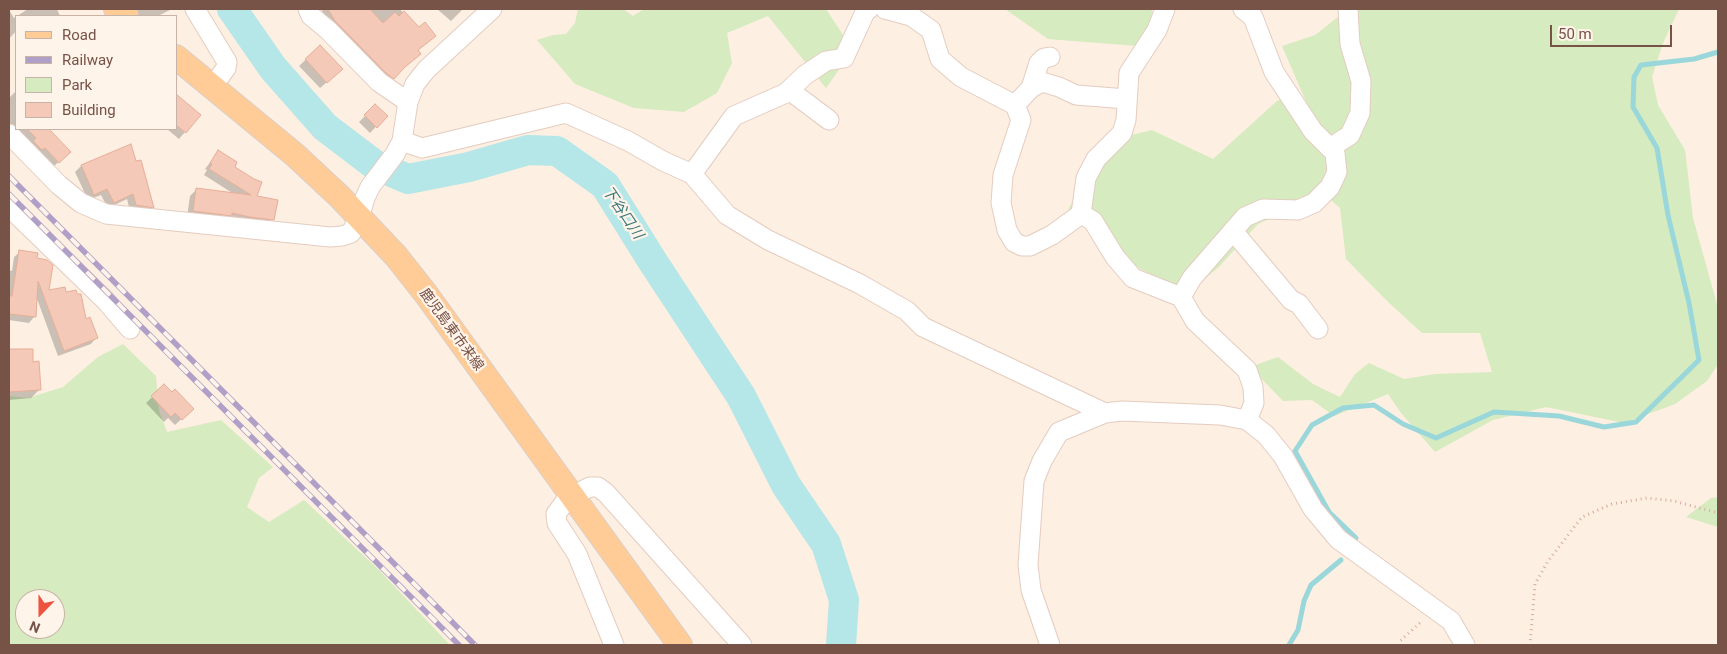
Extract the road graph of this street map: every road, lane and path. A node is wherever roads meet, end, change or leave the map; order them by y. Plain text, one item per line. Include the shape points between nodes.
1 (195, 9) edge
2 (308, 9) edge
3 (492, 9) edge
4 (869, 9) edge
5 (885, 9) edge
6 (1165, 9) edge
7 (1348, 9) edge
8 (1252, 12) edge
9 (1050, 57) dead end
10 (178, 59) edge
11 (213, 86) junction
12 (1031, 88) junction
13 (789, 90) junction
14 (1127, 99) junction
15 (408, 102) junction
16 (1015, 105) junction
17 (829, 120) dead end
18 (9, 134) edge
19 (399, 148) junction
20 (1330, 148) junction
21 (692, 174) junction
22 (9, 207) edge
23 (1081, 214) junction
24 (360, 218) junction
25 (1233, 231) junction
26 (1181, 297) junction
27 (130, 329) dead end
28 (1318, 329) dead end
29 (1105, 413) junction
30 (1247, 420) junction
31 (572, 496) junction
32 (1718, 513) edge
33 (1436, 609) junction
34 (614, 645) edge
35 (680, 645) edge
36 (742, 645) edge
37 (1050, 645) edge
38 (1399, 645) edge
39 (1465, 645) edge
40 (1530, 645) edge

1 - 11 street via 227,62
2 - 15 street via 311,16 379,82
3 - 15 street via 426,70 415,84
4 - 13 street via 844,58 826,60
5 - 16 street via 911,16 931,30 940,59 961,77
6 - 14 street via 1157,30 1129,73
7 - 20 street via 1350,44 1361,81 1360,113 1350,135
8 - 20 street via 1274,72 1313,131
9 - 12 street via 1039,63
10 - 11 main road, 鹿児島東市来線
11 - 24 main road, 鹿児島東市来線 via 295,155
12 - 14 street via 1042,82 1076,95
12 - 16 street
13 - 17 street
13 - 21 street via 734,116
14 - 23 street via 1122,133 1096,159 1086,178
15 - 19 street
16 - 23 street via 1020,120 1004,175 1001,203 1007,230 1014,242 1030,246
18 - 24 street via 81,203 106,214 330,237 351,233
19 - 21 street via 422,148 566,113
19 - 24 street via 370,187
20 - 25 street via 1335,153 1337,172 1330,187 1314,203 1298,210 1262,209 1244,217
21 - 29 street via 727,215 768,240 860,284 907,311 923,327
22 - 27 street via 106,301
23 - 26 street via 1094,221 1132,278
24 - 31 main road, 鹿児島東市来線 via 426,294
25 - 26 street via 1192,278
25 - 28 street
26 - 30 street via 1195,320 1247,370 1254,403
29 - 30 street via 1220,414
29 - 37 street via 1059,432 1034,481 1028,565 1031,590
30 - 33 street via 1266,435 1283,456 1313,509 1338,539
31 - 34 street via 556,514 557,524 577,554
31 - 35 main road, 鹿児島東市来線
31 - 36 street via 590,487 606,493
32 - 40 path via 1674,501 1647,498 1612,504 1582,517 1548,561 1535,584
33 - 38 path
33 - 39 street via 1451,621

